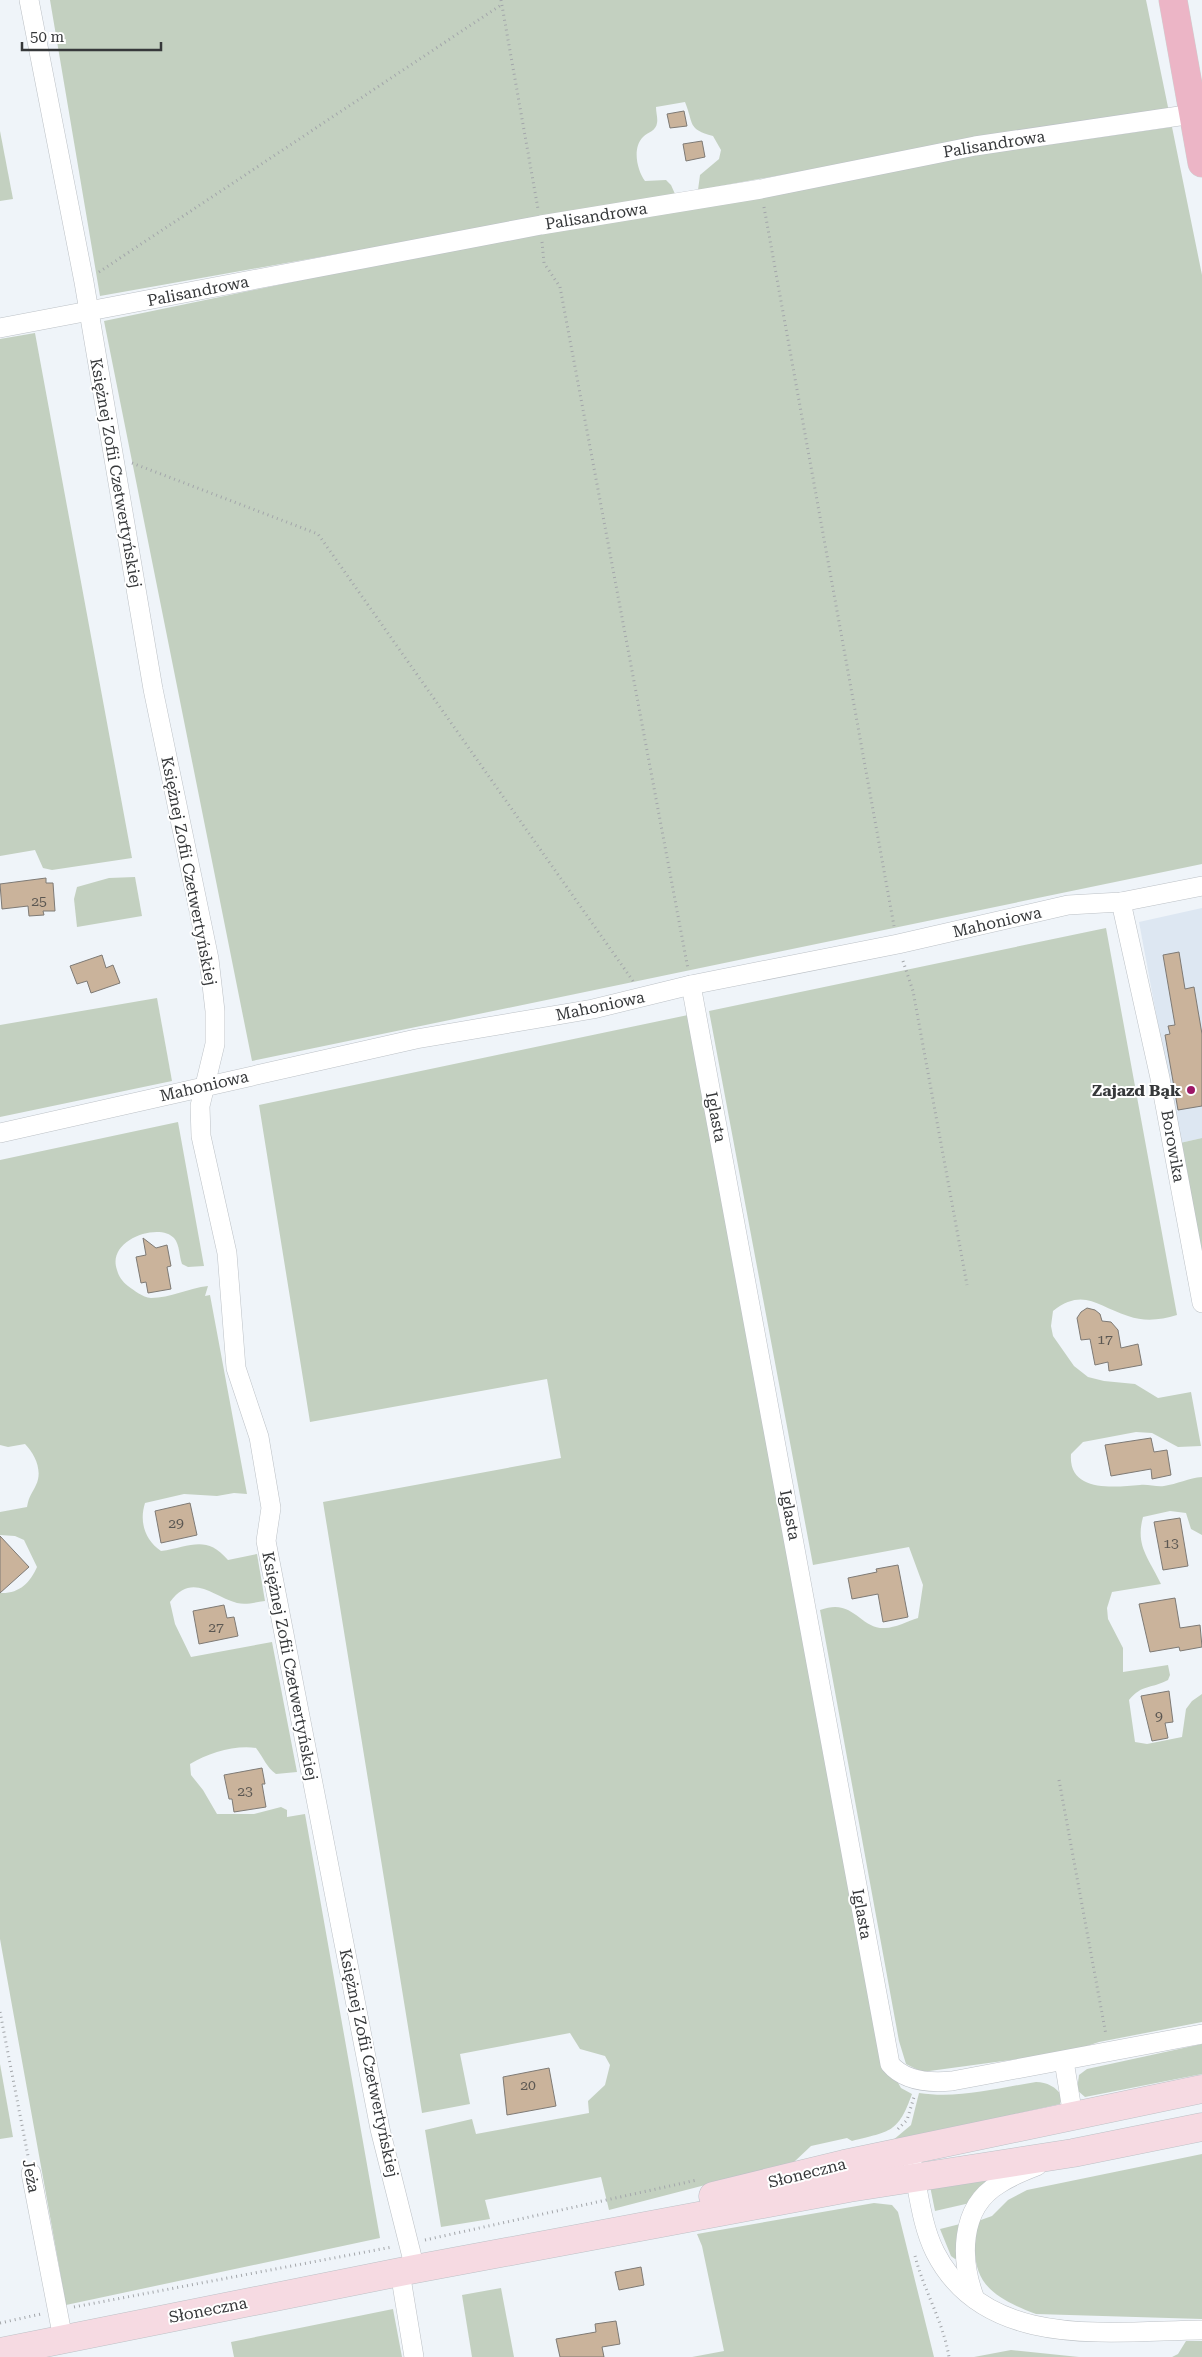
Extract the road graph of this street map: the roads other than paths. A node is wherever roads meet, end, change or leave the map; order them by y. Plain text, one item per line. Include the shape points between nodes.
1 (29, 0) edge
2 (1172, 0) edge
3 (1193, 114) junction
4 (1202, 163) edge
5 (88, 312) junction
6 (0, 328) edge
7 (1202, 886) edge
8 (1121, 902) junction
9 (691, 985) junction
10 (205, 1086) junction
11 (0, 1133) edge
12 (1202, 1303) edge
13 (1202, 2034) edge
14 (1064, 2061) junction
15 (1202, 2088) edge
16 (1073, 2116) junction
17 (1202, 2127) edge
18 (903, 2140) junction
19 (1073, 2153) junction
20 (31, 2174) road end
21 (916, 2179) junction
22 (408, 2270) junction
23 (976, 2300) junction
24 (1202, 2330) edge
25 (58, 2346) edge
26 (0, 2352) edge
27 (414, 2357) edge

1 - 5 street, Księżnej Zofii Czetwertyńskiej
2 - 3 main road
3 - 4 main road
3 - 5 street, Palisandrowa via 975,146 761,189 540,225
5 - 6 street, Palisandrowa
5 - 10 street, Księżnej Zofii Czetwertyńskiej via 153,689 209,959 215,1011 214,1044
7 - 8 street, Mahoniowa
8 - 9 street, Mahoniowa via 1068,905 898,944
8 - 12 street, Borowika via 1160,1078
9 - 10 street, Mahoniowa via 593,1009 416,1039
9 - 14 street, Iglasta via 890,2064 897,2072 936,2082
10 - 11 street, Mahoniowa
10 - 22 street, Księżnej Zofii Czetwertyńskiej via 200,1106 200,1136 227,1253 236,1368 260,1446 270,1508 266,1541 280,1619
13 - 14 street, Iglasta
14 - 16 street
15 - 16 main road, Słoneczna
16 - 18 main road, Słoneczna
17 - 19 main road, Słoneczna
18 - 21 street
18 - 22 main road, Słoneczna
19 - 21 main road, Słoneczna
19 - 23 street via 998,2184 977,2206 967,2231 966,2244 968,2273
20 - 25 street, Jeża
21 - 22 main road, Słoneczna via 840,2189
21 - 23 street via 935,2252 948,2273
22 - 25 main road, Słoneczna
22 - 27 street, Księżnej Zofii Czetwertyńskiej
23 - 24 street via 1006,2318 1033,2326 1093,2331
25 - 26 main road, Słoneczna

